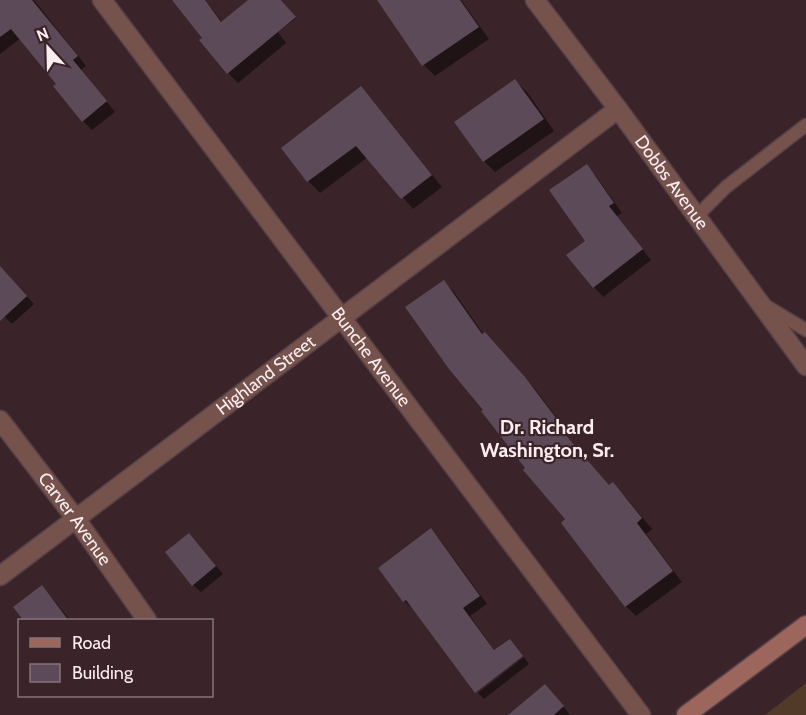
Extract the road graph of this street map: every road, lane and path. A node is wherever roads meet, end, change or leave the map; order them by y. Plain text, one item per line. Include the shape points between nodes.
1 (102, 0) edge
2 (535, 0) edge
3 (618, 109) junction
4 (806, 124) edge
5 (696, 217) junction
6 (758, 300) junction
7 (342, 318) junction
8 (806, 330) edge
9 (806, 366) edge
10 (0, 420) edge
11 (76, 519) junction
12 (0, 576) edge
13 (146, 619) edge
14 (806, 625) edge
15 (641, 715) edge
16 (686, 715) edge

1 - 7 street, Bunche Avenue
2 - 3 street, Dobbs Avenue
3 - 5 street, Dobbs Avenue
3 - 7 street, Highland Street
4 - 5 lane via 726,187
5 - 6 street, Dobbs Avenue
6 - 8 lane
6 - 9 street, Dobbs Avenue
7 - 11 street, Highland Street
7 - 15 street, Bunche Avenue
10 - 11 street, Carver Avenue
11 - 12 street, Highland Street
11 - 13 street, Carver Avenue
14 - 16 main road

